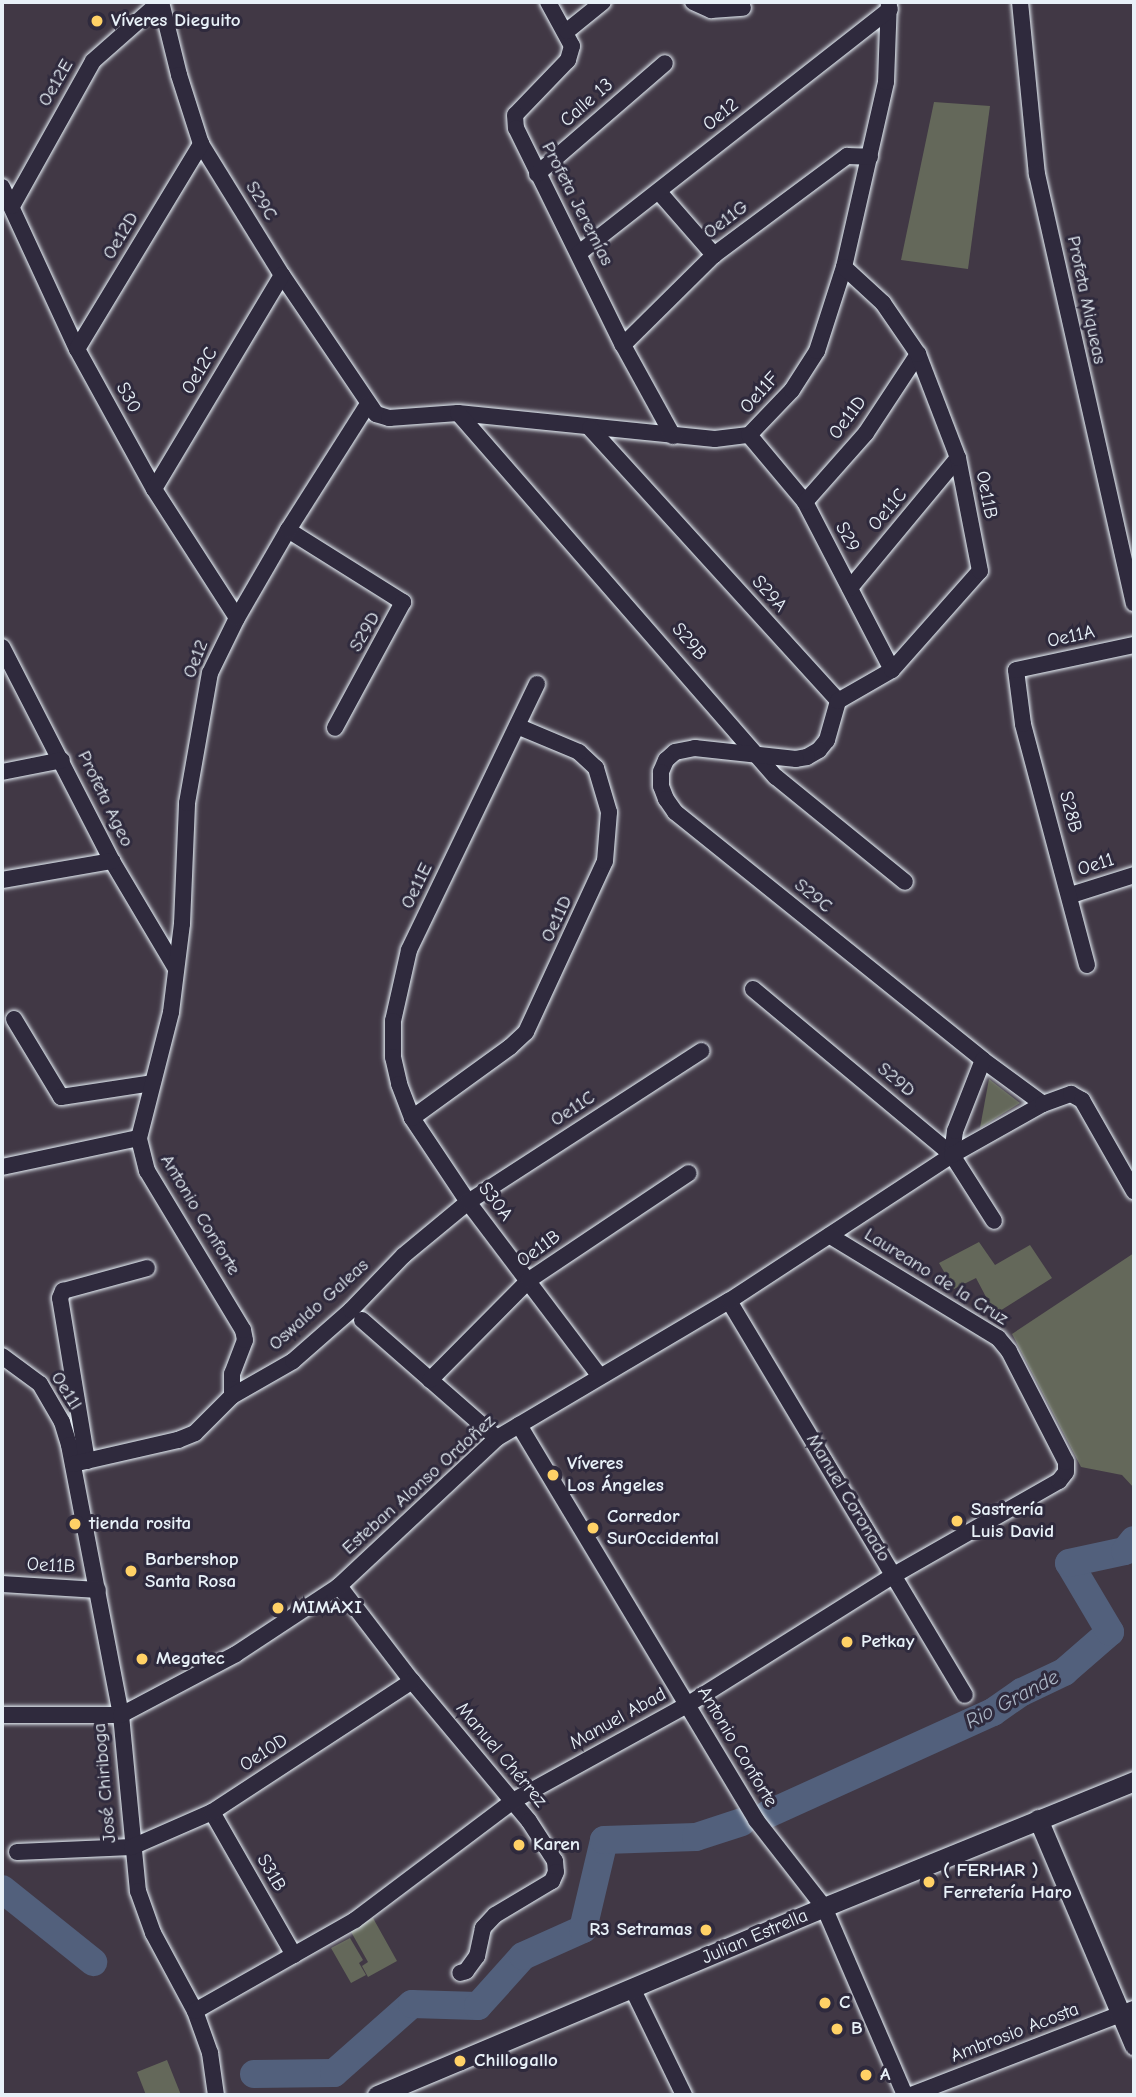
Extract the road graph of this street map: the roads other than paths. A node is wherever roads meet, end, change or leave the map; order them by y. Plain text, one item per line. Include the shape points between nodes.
1 (160, 2) edge
2 (548, 2) edge
3 (603, 2) edge
4 (693, 2) edge
5 (1020, 2) edge
6 (889, 5) edge
7 (743, 8) dead end
8 (567, 31) junction
9 (665, 63) dead end
10 (201, 144) junction
11 (870, 157) junction
12 (537, 174) junction
13 (2, 187) edge
14 (659, 192) junction
15 (12, 205) junction
16 (579, 253) junction
17 (713, 255) junction
18 (844, 267) junction
19 (282, 275) junction
20 (623, 345) junction
21 (77, 349) junction
22 (918, 354) junction
23 (368, 404) junction
24 (458, 413) junction
25 (590, 428) junction
26 (749, 435) junction
27 (673, 436) junction
28 (958, 458) junction
29 (154, 489) junction
30 (805, 502) junction
31 (288, 530) junction
32 (850, 588) junction
33 (1134, 603) edge
34 (237, 618) junction
35 (1134, 645) edge
36 (2, 647) edge
37 (892, 670) junction
38 (1016, 670) joint
39 (537, 684) dead end
40 (838, 701) junction
41 (517, 726) junction
42 (335, 728) dead end
43 (756, 754) junction
44 (62, 760) junction
45 (2, 772) edge
46 (112, 861) junction
47 (1134, 875) edge
48 (2, 880) edge
49 (905, 882) dead end
50 (1071, 895) junction
51 (1087, 965) dead end
52 (175, 967) junction
53 (752, 989) dead end
54 (14, 1019) dead end
55 (701, 1051) dead end
56 (983, 1060) junction
57 (152, 1083) junction
58 (1043, 1104) junction
59 (412, 1118) junction
60 (139, 1138) junction
61 (952, 1155) junction
62 (2, 1167) edge
63 (690, 1173) dead end
64 (1133, 1186) edge
65 (468, 1202) junction
66 (994, 1221) dead end
67 (830, 1236) junction
68 (147, 1268) dead end
69 (529, 1280) junction
70 (729, 1301) junction
71 (362, 1320) dead end
72 (2, 1356) edge
73 (599, 1375) junction
74 (430, 1380) junction
75 (232, 1396) junction
76 (519, 1425) junction
77 (497, 1438) junction
78 (80, 1462) junction
79 (1066, 1472) joint
80 (894, 1575) junction
81 (2, 1584) edge
82 (339, 1586) junction
83 (98, 1590) junction
84 (412, 1681) junction
85 (965, 1695) dead end
86 (687, 1705) junction
87 (2, 1715) edge
88 (121, 1715) junction
89 (1134, 1781) edge
90 (513, 1801) junction
91 (212, 1812) junction
92 (1038, 1819) junction
93 (132, 1847) junction
94 (17, 1852) dead end
95 (824, 1907) junction
96 (294, 1955) junction
97 (460, 1973) dead end
98 (632, 1990) junction
99 (195, 2011) junction
100 (1128, 2012) edge
101 (1134, 2045) edge
102 (414, 2088) edge
103 (221, 2093) edge
104 (377, 2095) edge
105 (684, 2095) edge
106 (905, 2095) edge
107 (911, 2095) edge

1 - 10 street, S29C
1 - 15 street, Oe12E via 93,61
2 - 8 street
3 - 8 street
4 - 7 street via 711,10
5 - 33 street, Profeta Miqueas via 1037,174
6 - 11 street, Oe11F via 886,82
6 - 14 street, Oe12
8 - 12 street, Profeta Jeremías via 572,46 568,60 515,115 516,128
9 - 12 street, Calle 13
10 - 19 street, S29C
10 - 21 street, Oe12D
11 - 17 street, Oe11G via 847,156
11 - 18 street, Oe11F
12 - 16 street, Profeta Jeremías
13 - 15 street, S30
14 - 16 street, Oe12
14 - 17 street
15 - 21 street, S30
16 - 20 street, Profeta Jeremías
17 - 20 street, Oe11G
18 - 22 street, Oe11B via 883,303
18 - 26 street, Oe11F via 817,351 792,390
19 - 23 street, S29C
19 - 29 street, Oe12C
20 - 27 street, Profeta Jeremías
21 - 29 street, S30
22 - 28 street, Oe11B
22 - 30 street, Oe11D via 866,433
23 - 24 street, Oe11F via 382,418
23 - 31 street, Oe12
24 - 25 street, Oe11F
24 - 43 street, S29B
25 - 27 street, Oe11F
25 - 40 street, S29A
26 - 27 street, Oe11F via 715,439
26 - 30 street, S29
28 - 32 street, Oe11C
28 - 37 street, Oe11B via 980,571
29 - 34 street, S30
30 - 32 street, S29
31 - 34 street, Oe12
31 - 42 street, S29D via 403,602
32 - 37 street, S29
34 - 52 street, Oe12 via 204,696 187,803 183,911
35 - 38 street, Oe11A
36 - 44 street, Profeta Ageo
37 - 40 street, Oe11B
38 - 50 street, S28B via 1023,724
39 - 41 street, Oe11E
40 - 43 street via 832,729 818,750 796,759
41 - 59 street, Oe11E via 409,950 399,984 393,1057
41 - 59 street, Oe11D via 579,752 597,768 609,812 606,861 526,1032
43 - 49 street, S29B via 776,778
43 - 56 street, S29C via 695,748 675,752 661,772 666,799 675,812
44 - 45 street
44 - 46 street, Profeta Ageo
46 - 48 street
46 - 52 street, Profeta Ageo
47 - 50 street, Oe11
50 - 51 street, S28B
52 - 57 street, Antonio Conforte via 171,1012
53 - 61 street, S29D
54 - 57 street via 61,1097
55 - 65 street, Oe11C
56 - 58 street, S29C
56 - 61 street via 955,1130
57 - 60 street, Antonio Conforte
58 - 61 street, Esteban Alonso Ordoñez
58 - 64 street, Esteban Alonso Ordoñez via 1076,1096 1087,1106
59 - 65 street, S30A
60 - 62 street
60 - 75 street, Antonio Conforte via 147,1171 243,1330 245,1340 232,1374
61 - 66 street, S29D
61 - 67 street, Esteban Alonso Ordoñez
63 - 69 street, Oe11B
65 - 69 street, S30A
65 - 75 street, Oswaldo Galeas via 404,1255 293,1361
67 - 70 street, Esteban Alonso Ordoñez
67 - 79 street, Laureano de la Cruz via 998,1338 1010,1351 1066,1462
68 - 78 street via 63,1291 60,1298
69 - 73 street, S30A
69 - 74 street, Oe11B
70 - 73 street, Esteban Alonso Ordoñez
70 - 80 street, Manuel Coronado
71 - 74 street
72 - 78 street, Oe11l via 40,1384
73 - 76 street, Esteban Alonso Ordoñez
74 - 77 street
75 - 78 street, Oswaldo Galeas via 195,1433
76 - 77 street, Esteban Alonso Ordoñez
76 - 86 street, Antonio Conforte
77 - 82 street, Esteban Alonso Ordoñez
78 - 83 street, José Chiriboga
79 - 80 street, Manuel Abad via 1059,1481
80 - 85 street, Manuel Coronado
80 - 86 street, Manuel Abad
81 - 83 street, Oe11B
82 - 84 street, Manuel Chérrez
82 - 88 street, Esteban Alonso Ordoñez via 236,1654
83 - 88 street, José Chiriboga
84 - 90 street, Manuel Chérrez
84 - 91 street, Oe10D
86 - 90 street, Manuel Abad
86 - 95 street, Antonio Conforte via 756,1820
87 - 88 street, Esteban Alonso Ordoñez
88 - 93 street, José Chiriboga
89 - 92 street, Julian Estrella
90 - 96 street, Manuel Abad via 355,1920
90 - 97 street, Manuel Chérrez via 555,1861 556,1872 552,1881 483,1928 477,1956
91 - 93 street, Oe10D
91 - 96 street, S31B
92 - 95 street, Julian Estrella
92 - 100 street
93 - 94 street
93 - 99 street, José Chiriboga via 138,1891 153,1934
95 - 98 street, Julian Estrella
95 - 106 street, Antonio Conforte
96 - 99 street, Manuel Abad
98 - 102 street, Julian Estrella
98 - 105 street
99 - 103 street, José Chiriboga
100 - 101 street
100 - 107 street, Ambrosio Acosta
102 - 104 street, Julian Estrella

